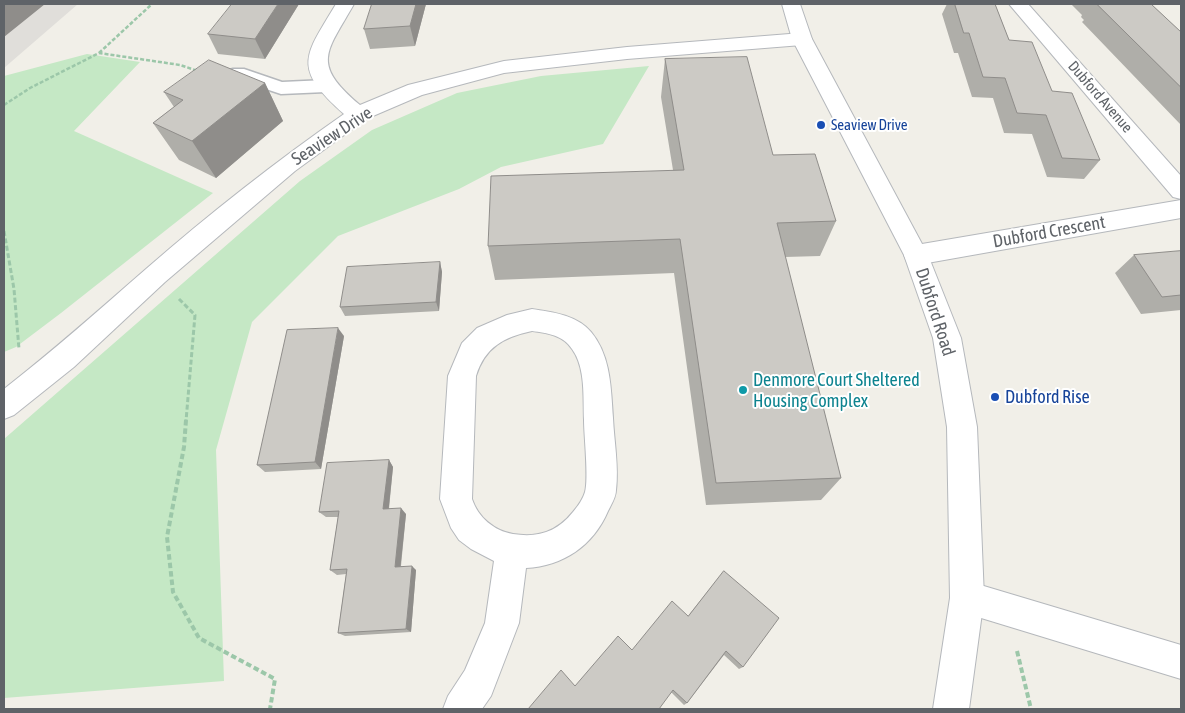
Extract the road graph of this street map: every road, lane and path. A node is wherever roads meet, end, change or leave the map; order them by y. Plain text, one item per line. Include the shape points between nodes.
1 (152, 4) edge
2 (345, 4) edge
3 (790, 4) edge
4 (1018, 4) edge
5 (802, 39) junction
6 (99, 53) junction
7 (214, 76) joint
8 (326, 86) junction
9 (4, 105) edge
10 (358, 114) junction
11 (1181, 191) edge
12 (1181, 210) edge
13 (4, 230) edge
14 (916, 255) junction
15 (156, 275) junction
16 (22, 392) junction
17 (4, 406) edge
18 (512, 550) junction
19 (967, 598) junction
20 (1009, 611) junction
21 (1181, 662) edge
22 (270, 709) edge
23 (461, 709) edge
24 (951, 709) edge
25 (1031, 709) edge

1 - 6 path
2 - 8 street via 320,45 317,64
3 - 5 street, Dubford Road
4 - 11 street, Dubford Avenue
5 - 10 street, Seaview Drive via 504,66 415,90
5 - 14 street, Dubford Road
6 - 7 path via 180,65
6 - 9 path
7 - 8 lane via 244,75 281,88
8 - 10 street
10 - 15 street, Seaview Drive via 288,165
12 - 14 street, Dubford Crescent
13 - 16 path via 14,289
14 - 19 street, Dubford Road via 947,338 962,427
15 - 16 street, Seaview Drive via 64,359
15 - 22 path via 195,315 184,447 167,537 173,592 199,638 275,680
16 - 17 street, Seaview Drive
18 - 18 street via 488,542 472,530 462,517 456,499 462,376 471,353 490,332 509,324 546,321 578,336 587,346 596,372 601,491 583,526 565,541 537,551
18 - 23 street via 502,623 478,684
19 - 20 street
19 - 24 street, Dubford Road
20 - 21 street
20 - 25 path

